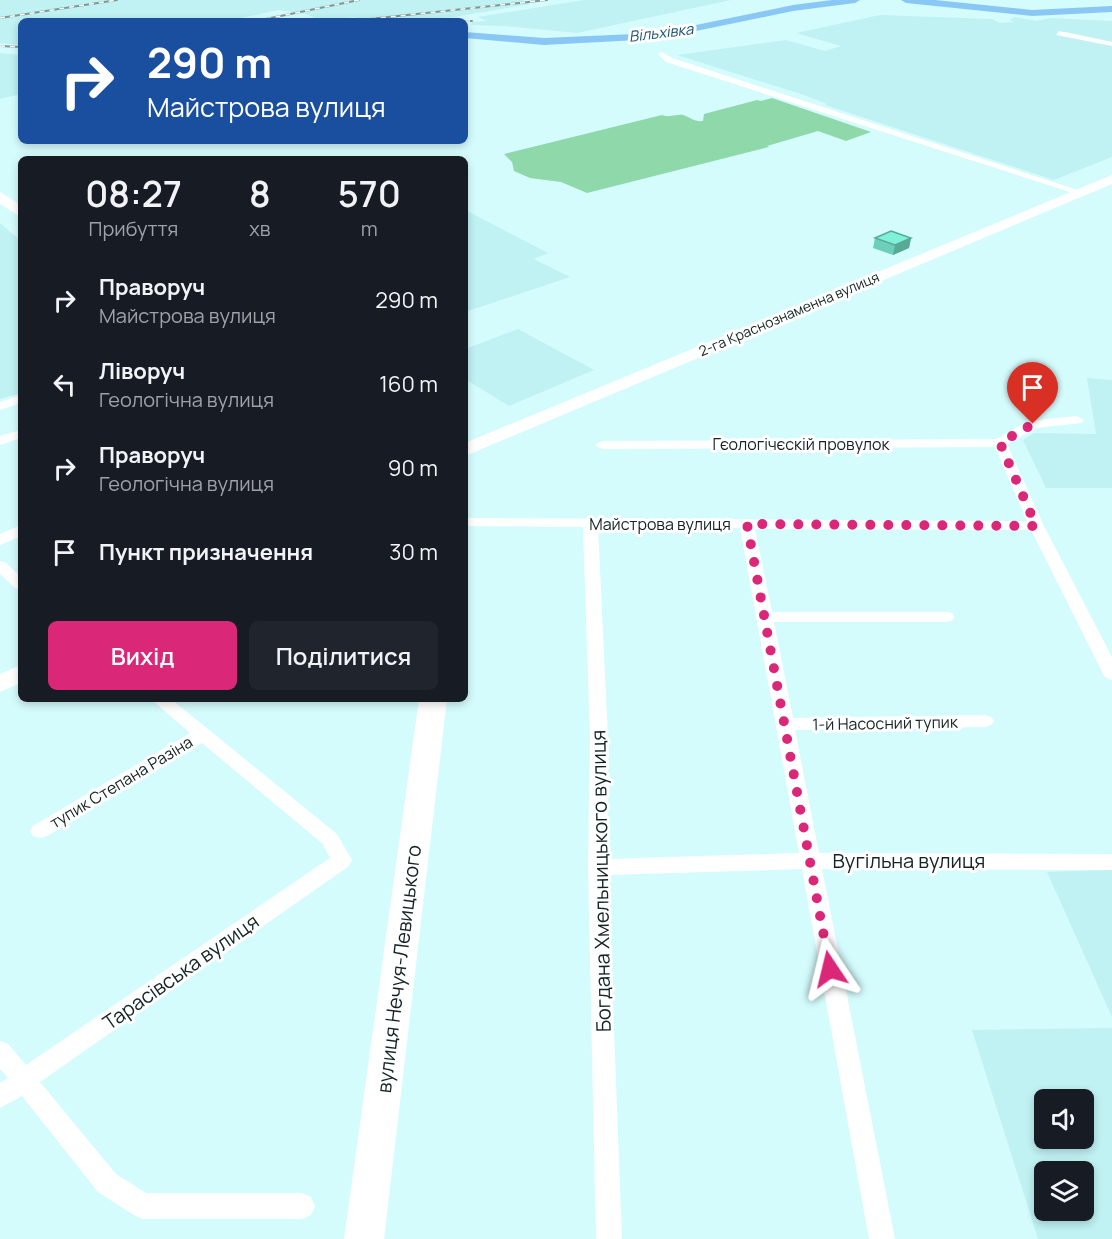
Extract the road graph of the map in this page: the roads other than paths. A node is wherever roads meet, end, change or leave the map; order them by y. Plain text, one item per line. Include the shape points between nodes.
1 (1059, 33) dead end
2 (1112, 44) edge
3 (662, 54) dead end
4 (1112, 179) edge
5 (1079, 192) junction
6 (0, 197) edge
7 (18, 210) edge
8 (18, 400) edge
9 (0, 406) edge
10 (1077, 420) dead end
11 (18, 435) edge
12 (0, 441) edge
13 (1000, 443) junction
14 (602, 445) dead end
15 (468, 449) edge
16 (468, 522) edge
17 (590, 524) junction
18 (747, 524) junction
19 (1036, 526) junction
20 (18, 531) edge
21 (0, 540) edge
22 (0, 566) edge
23 (18, 582) edge
24 (766, 617) junction
25 (946, 617) dead end
26 (1112, 674) edge
27 (18, 675) edge
28 (0, 684) edge
29 (164, 702) edge
30 (433, 702) edge
31 (985, 721) dead end
32 (785, 724) junction
33 (203, 734) junction
34 (40, 831) dead end
35 (810, 861) junction
36 (1112, 862) edge
37 (598, 867) junction
38 (0, 1051) edge
39 (24, 1081) junction
40 (0, 1097) edge
41 (302, 1206) dead end
42 (364, 1239) edge
43 (609, 1239) edge
44 (882, 1239) edge

1 - 2 street
3 - 5 street via 669,60
4 - 5 street, 2-га Краснознаменна вулиця
5 - 15 street, 2-га Краснознаменна вулиця
6 - 7 main road
8 - 9 street
10 - 13 street via 1033,424
11 - 12 street
13 - 14 street, Гєологічєскій провулок
13 - 19 street
16 - 17 street, Майстрова вулиця
17 - 18 street, Майстрова вулиця
17 - 37 street, Богдана Хмельницького вулиця via 599,738
18 - 19 street, Майстрова вулиця
18 - 24 street
19 - 26 street
20 - 21 street
22 - 23 street
24 - 25 street
24 - 32 street
27 - 28 street
29 - 33 street
30 - 42 main road, вулиця Нечуя-Левицького
31 - 32 street, 1-й Насосний тупик
32 - 35 street
33 - 34 street, тупик Степана Разіна
33 - 39 street, Тарасівська вулиця via 330,839 342,860
35 - 36 street, Вугільна вулиця
35 - 37 street, Вугільна вулиця
35 - 44 street
37 - 43 street, Богдана Хмельницького вулиця
38 - 39 street
39 - 40 street, Тарасівська вулиця
39 - 41 street via 107,1183 143,1206

